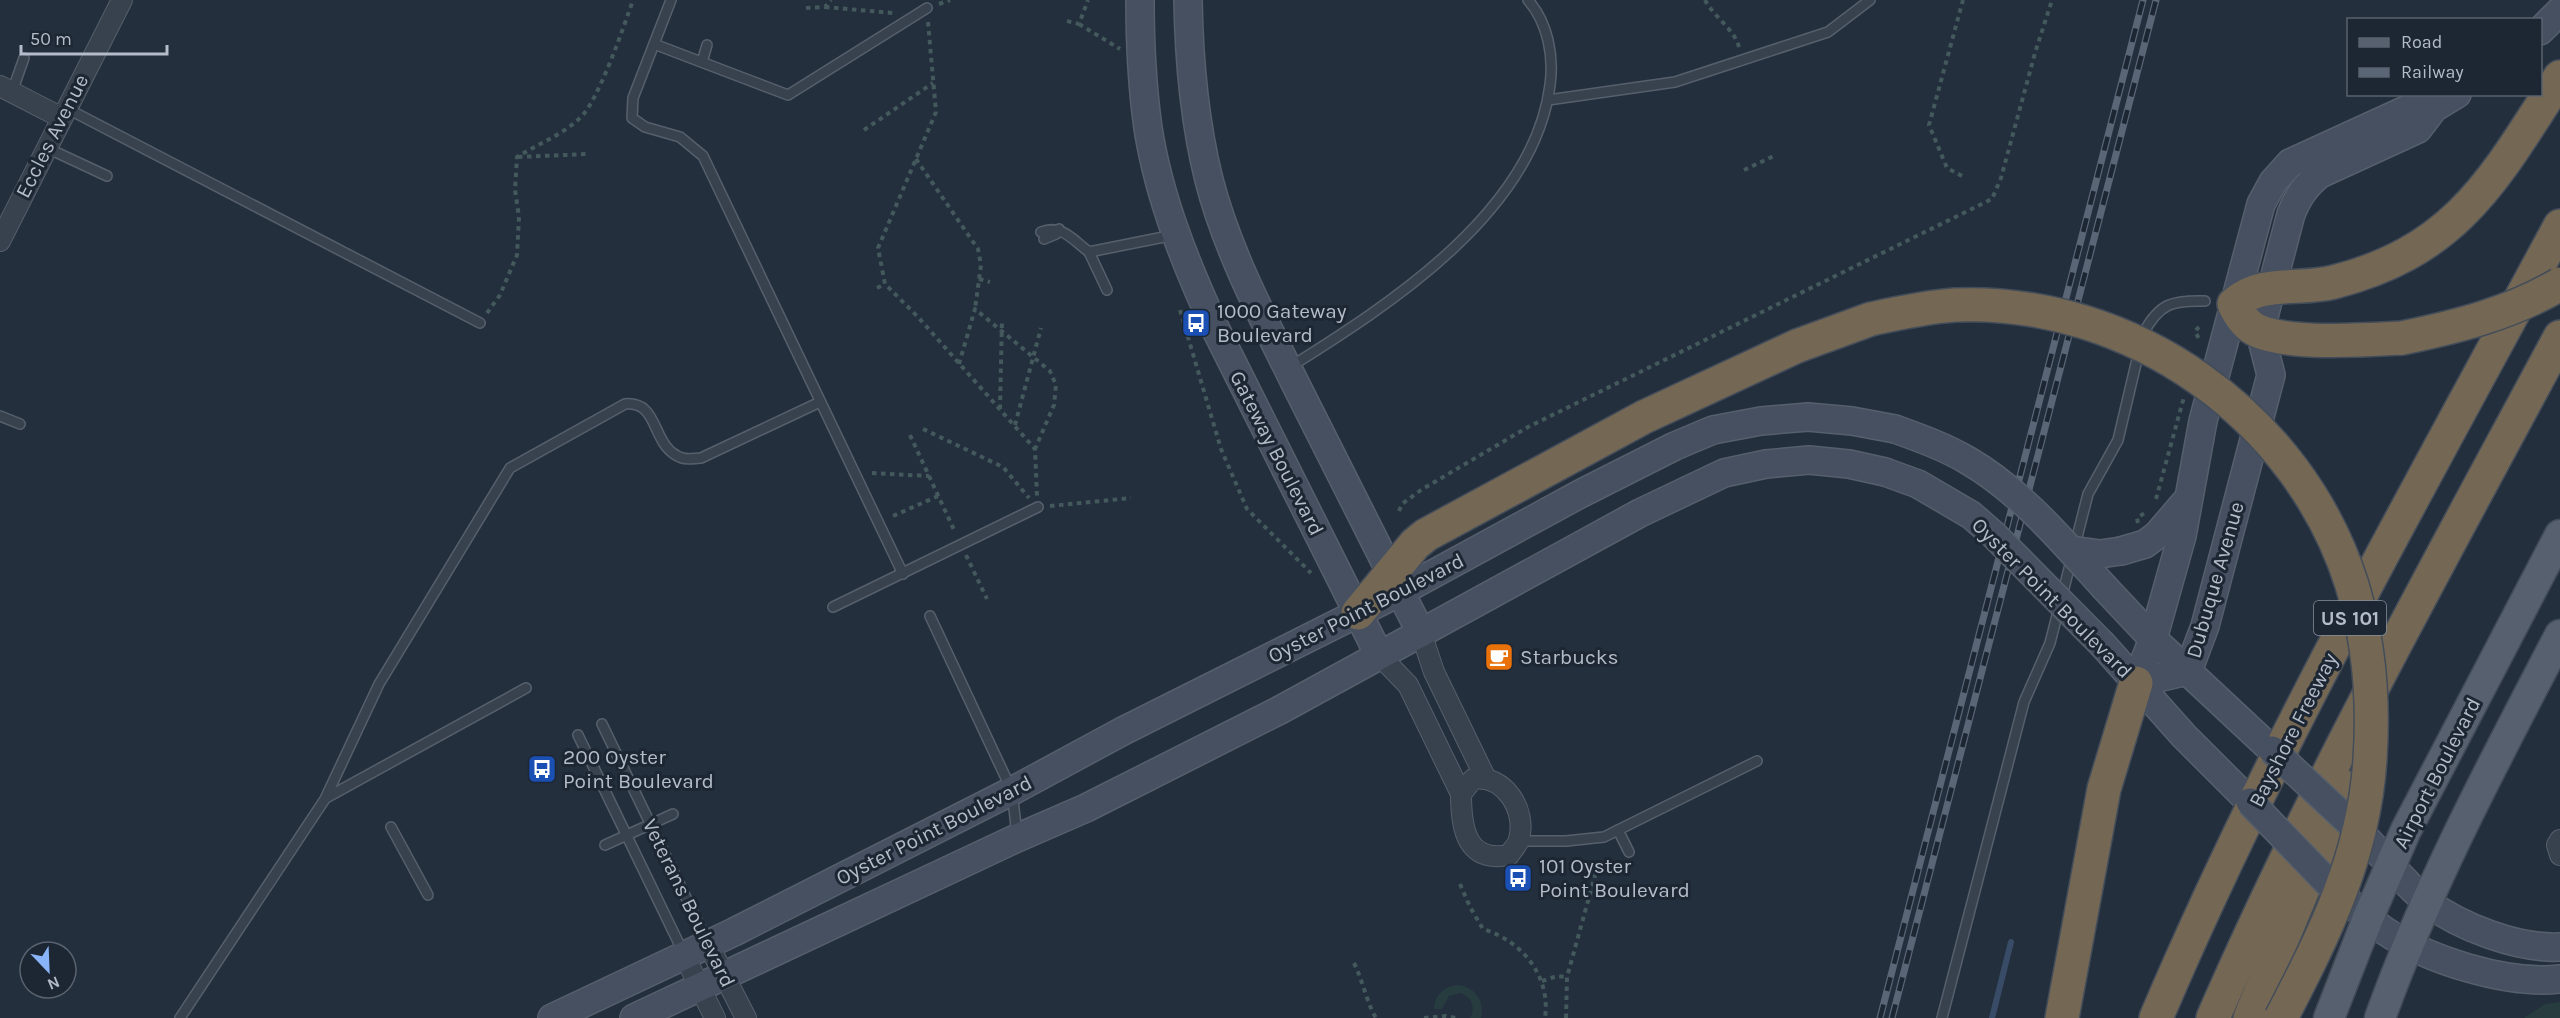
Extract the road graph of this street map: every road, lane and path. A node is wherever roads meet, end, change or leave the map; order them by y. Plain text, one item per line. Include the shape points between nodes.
1 (122, 0) edge
2 (633, 0) edge
3 (671, 0) edge
4 (831, 0) edge
5 (1088, 0) edge
6 (1140, 0) edge
7 (1188, 0) edge
8 (1528, 0) edge
9 (1705, 0) edge
10 (1870, 0) edge
11 (1963, 0) edge
12 (2052, 0) edge
13 (825, 7) junction
14 (927, 8) joint
15 (807, 9) dead end
16 (2560, 11) edge
17 (917, 15) junction
18 (1067, 21) dead end
19 (1079, 24) junction
20 (2542, 30) edge
21 (654, 44) junction
22 (707, 45) dead end
23 (1128, 54) dead end
24 (24, 58) dead end
25 (1742, 60) junction
26 (702, 63) junction
27 (2560, 77) edge
28 (933, 83) junction
29 (6, 89) edge
30 (2450, 96) edge
31 (1548, 100) junction
32 (2431, 101) edge
33 (64, 113) junction
34 (864, 130) dead end
35 (47, 148) junction
36 (588, 154) dead end
37 (1776, 155) dead end
38 (517, 157) junction
39 (916, 158) junction
40 (1744, 170) dead end
41 (106, 176) dead end
42 (1962, 176) dead end
43 (2560, 226) edge
44 (1043, 235) dead end
45 (1176, 235) junction
46 (0, 241) edge
47 (1089, 252) junction
48 (979, 279) junction
49 (990, 282) dead end
50 (885, 284) junction
51 (2560, 284) edge
52 (877, 288) dead end
53 (2271, 288) junction
54 (1107, 290) dead end
55 (2220, 302) junction
56 (1180, 305) dead end
57 (975, 309) junction
58 (1002, 319) dead end
59 (480, 323) joint
60 (1041, 328) dead end
61 (2259, 332) junction
62 (1002, 333) junction
63 (2560, 337) edge
64 (1033, 358) junction
65 (959, 364) junction
66 (1288, 368) junction
67 (820, 402) junction
68 (1000, 410) junction
69 (0, 416) edge
70 (20, 424) dead end
71 (1015, 426) junction
72 (923, 429) dead end
73 (910, 435) dead end
74 (1035, 449) junction
75 (872, 474) dead end
76 (929, 476) junction
77 (938, 496) junction
78 (1131, 498) dead end
79 (2188, 499) junction
80 (1038, 507) junction
81 (1399, 511) dead end
82 (893, 516) dead end
83 (2560, 535) edge
84 (961, 545) junction
85 (2071, 550) junction
86 (2435, 570) junction
87 (903, 574) junction
88 (1314, 576) dead end
89 (1396, 583) junction
90 (987, 599) dead end
91 (833, 607) dead end
92 (1358, 613) junction
93 (930, 616) dead end
94 (1421, 633) junction
95 (2560, 635) edge
96 (2153, 639) junction
97 (1379, 655) junction
98 (2188, 671) junction
99 (2136, 683) junction
100 (526, 688) dead end
101 (602, 724) dead end
102 (578, 735) dead end
103 (1757, 761) dead end
104 (1485, 777) junction
105 (1012, 790) junction
106 (1461, 794) junction
107 (325, 799) junction
108 (674, 814) dead end
109 (650, 824) junction
110 (391, 827) dead end
111 (1618, 830) junction
112 (626, 835) junction
113 (1017, 838) junction
114 (2560, 840) edge
115 (1519, 841) junction
116 (605, 845) dead end
117 (1629, 852) dead end
118 (2560, 855) edge
119 (1599, 861) dead end
120 (2391, 864) junction
121 (1460, 884) dead end
122 (428, 895) dead end
123 (2427, 901) junction
124 (2368, 918) junction
125 (2408, 944) junction
126 (2560, 947) edge
127 (696, 949) junction
128 (1354, 963) dead end
129 (1567, 977) junction
130 (2560, 979) edge
131 (712, 980) junction
132 (1542, 981) junction
133 (180, 1018) edge
134 (552, 1018) edge
135 (634, 1018) edge
136 (715, 1018) edge
137 (746, 1018) edge
138 (1376, 1018) edge
139 (1424, 1018) edge
140 (1456, 1018) edge
141 (1545, 1018) edge
142 (1566, 1018) edge
143 (1942, 1018) edge
144 (2062, 1018) edge
145 (2156, 1018) edge
146 (2213, 1018) edge
147 (2250, 1018) edge
148 (2281, 1018) edge
149 (2329, 1018) edge
150 (2380, 1018) edge

1 - 33 street, Eccles Avenue
2 - 38 path via 595,98 583,116
3 - 21 lane
4 - 13 path
5 - 19 path
6 - 45 main road, Gateway Boulevard via 1141,62 1149,129
7 - 66 main road via 1188,58 1209,182 1228,239
8 - 31 lane via 1547,35 1552,67
9 - 25 path via 1737,40
10 - 25 lane via 1828,32
11 - 42 path via 1929,125 1947,168
12 - 81 path via 1992,199 1528,427 1421,490
13 - 15 path
13 - 17 path
14 - 17 lane
14 - 28 path
16 - 20 main road
17 - 26 lane via 788,95
18 - 19 path
19 - 23 path
21 - 26 lane
21 - 67 lane via 633,98 632,118 645,127 680,137 703,156
22 - 26 lane
24 - 29 lane
25 - 31 lane via 1675,81
27 - 53 highway via 2484,191 2426,244 2396,261 2332,283
28 - 34 path
28 - 39 path via 936,112
29 - 33 street
30 - 32 main road, Dubuque Avenue
31 - 66 lane via 1523,163 1486,214 1450,252 1362,321
32 - 53 main road, Dubuque Avenue via 2418,129 2320,174 2306,185 2291,214
32 - 55 main road, Dubuque Avenue via 2290,163 2261,204
33 - 35 street, Eccles Avenue
33 - 59 lane
35 - 41 lane
35 - 46 street, Eccles Avenue
36 - 38 path
37 - 40 path
38 - 59 path via 517,255 500,295
39 - 48 path via 978,249
39 - 50 path via 878,248
43 - 145 highway, Bayshore Freeway / US 101 via 2269,776 2194,929
44 - 47 lane via 1053,228 1059,229
45 - 47 lane
45 - 92 main road, Gateway Boulevard via 1217,332
47 - 54 lane
48 - 49 path
48 - 57 path
50 - 52 path
50 - 65 path
51 - 61 highway, bridge via 2476,321 2402,338 2325,340
53 - 55 highway
53 - 61 main road, Dubuque Avenue
55 - 61 highway
55 - 79 main road, Dubuque Avenue
55 - 143 lane via 2180,300 2151,318 2143,334 2118,440 2088,494 2050,643 2024,702
56 - 88 path via 1221,449 1246,509
57 - 62 path
57 - 65 path
58 - 62 path
60 - 64 path
61 - 98 main road, Dubuque Avenue via 2271,375 2205,626
62 - 64 path
62 - 68 path
63 - 86 highway, US 101
64 - 71 path
64 - 74 path via 1050,372 1056,385 1054,405
65 - 68 path
66 - 89 main road
67 - 87 lane
67 - 107 lane via 692,459 668,451 648,411 640,405 625,404 510,468 384,675
68 - 71 path
69 - 70 lane
71 - 74 path
72 - 80 path via 1003,467
73 - 76 path
74 - 80 path
75 - 76 path
76 - 77 path
77 - 82 path
77 - 84 path
78 - 80 path
79 - 85 main road, bridge via 2145,543 2100,554
79 - 96 main road, Dubuque Avenue via 2182,536
80 - 84 lane
83 - 120 main road, Airport Boulevard
84 - 87 lane
84 - 90 path
85 - 89 main road, Oyster Point Boulevard, bridge via 1996,479 1968,460 1895,429 1808,417 1713,430
85 - 96 main road, Oyster Point Boulevard, bridge
86 - 146 highway, US 101 via 2278,875
86 - 147 highway
87 - 91 lane
89 - 92 highway
89 - 94 main road
89 - 148 highway, bridge via 1415,544 1425,535 1584,447 1757,363 1833,331 1912,310 1995,306 2036,311 2109,330 2143,344 2208,384 2268,439 2293,469 2341,555 2360,618 2370,687 2370,760 2360,829 2352,862 2325,932
92 - 97 main road, Gateway Boulevard
92 - 105 main road, Oyster Point Boulevard
93 - 105 lane
94 - 97 main road, Oyster Point Boulevard
94 - 99 main road, Oyster Point Boulevard, bridge via 1640,513 1724,473 1809,460 1885,472 1918,484 1971,515 1995,535
94 - 104 street via 1434,672
95 - 123 main road
96 - 98 main road, Oyster Point Boulevard
96 - 99 main road, Dubuque Avenue
97 - 106 street via 1408,685
97 - 113 main road, Oyster Point Boulevard via 1280,710 1096,803
98 - 99 main road, Dubuque Avenue
98 - 120 main road, Oyster Point Boulevard, bridge
99 - 124 main road, Oyster Point Boulevard, bridge via 2335,890
99 - 144 highway via 2104,789
100 - 107 lane
101 - 109 lane, Veterans Boulevard
102 - 112 lane, Veterans Boulevard
103 - 111 lane
104 - 106 street via 1473,779
104 - 115 street via 1495,780 1517,806 1521,823
105 - 113 lane
105 - 127 main road, Oyster Point Boulevard
106 - 115 street via 1464,829 1480,854 1495,858 1509,855
107 - 133 lane
108 - 109 lane
109 - 112 lane
109 - 127 lane, Veterans Boulevard
110 - 122 lane
111 - 115 lane via 1604,837 1566,842
111 - 117 lane
112 - 116 lane
112 - 127 lane, Veterans Boulevard
113 - 131 main road, Oyster Point Boulevard
114 - 118 street
119 - 129 path
120 - 123 main road, Oyster Point Boulevard
120 - 124 main road, Airport Boulevard
121 - 132 path via 1483,929 1516,945
123 - 125 main road
123 - 126 main road, Oyster Point Boulevard via 2454,919 2486,932 2523,944
124 - 125 main road, Oyster Point Boulevard
124 - 149 main road, Airport Boulevard
125 - 130 main road, Oyster Point Boulevard via 2482,971 2517,978
125 - 150 main road
127 - 131 street, Veterans Boulevard
127 - 134 main road, Oyster Point Boulevard
128 - 138 path
129 - 132 path
129 - 142 path
131 - 135 main road, Oyster Point Boulevard
131 - 136 street, Veterans Boulevard
131 - 137 street, Veterans Boulevard
132 - 141 path
139 - 140 path

